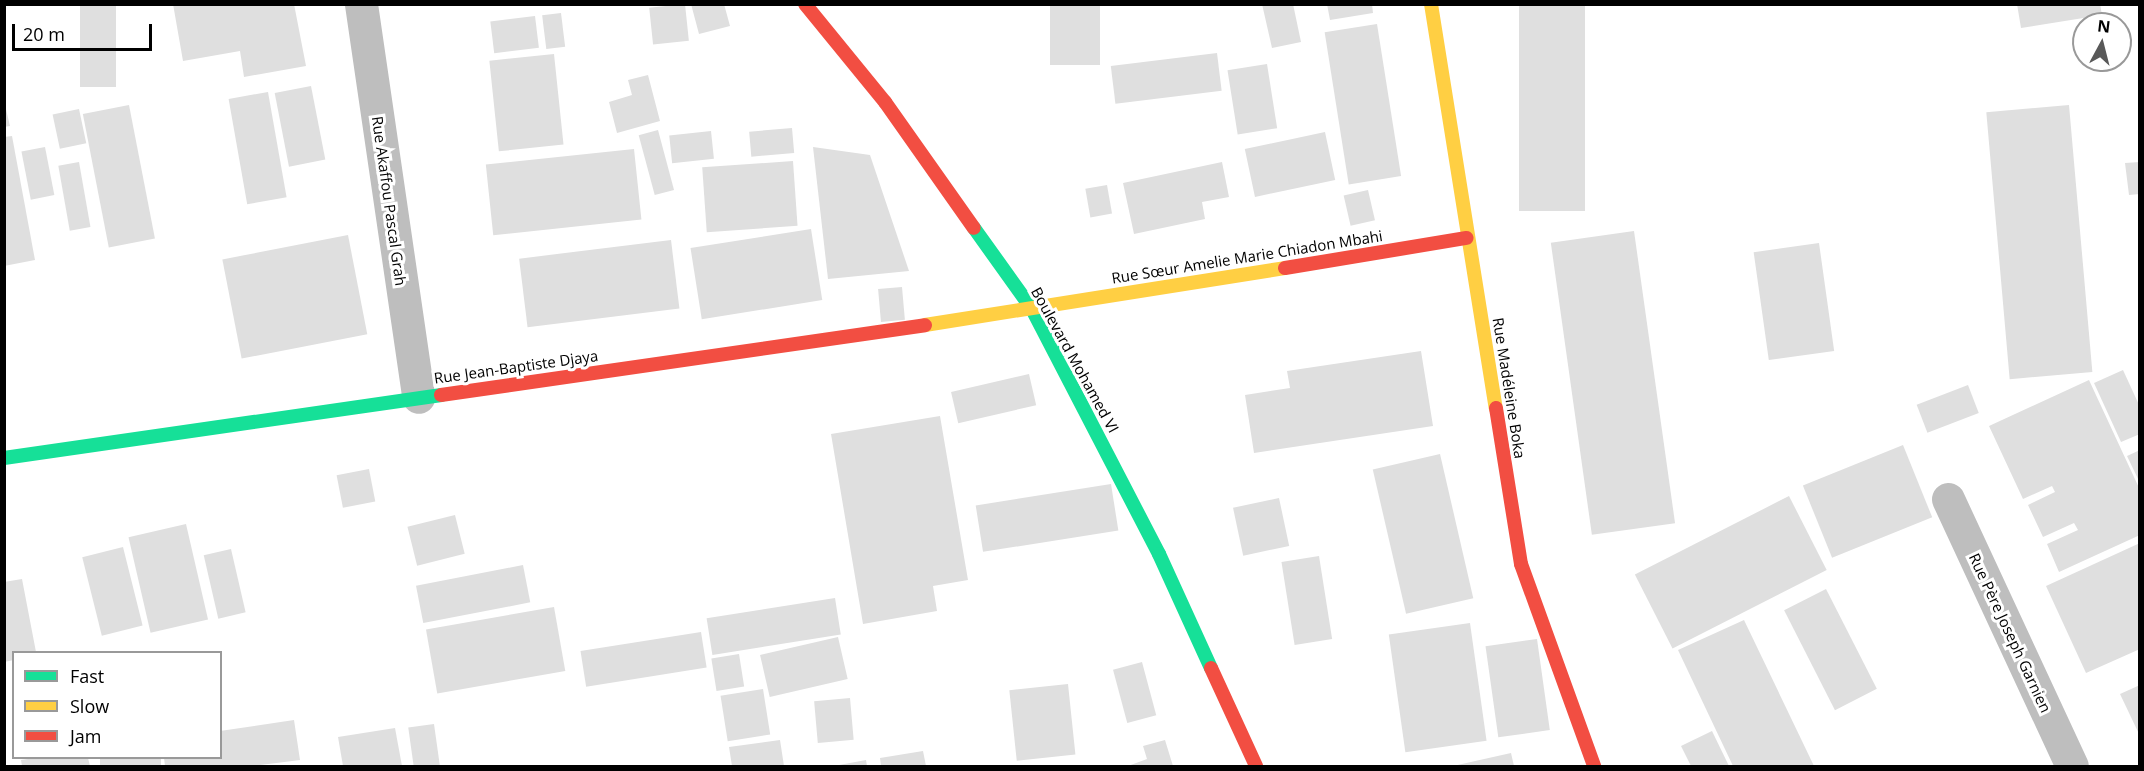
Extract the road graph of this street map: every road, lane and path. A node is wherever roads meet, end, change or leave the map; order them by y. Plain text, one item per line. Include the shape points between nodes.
1 (361, 4) edge
2 (805, 4) edge
3 (1431, 4) edge
4 (1467, 238) junction
5 (1032, 309) junction
6 (418, 397) junction
7 (4, 458) edge
8 (1948, 499) dead end
9 (1256, 766) edge
10 (1594, 766) edge
11 (2072, 766) edge

1 - 6 street, Rue Akaffou Pascal Grah
2 - 5 street, Boulevard Mohamed VI via 885,102
3 - 4 street, Rue Madéleine Boka
4 - 5 street, Rue Sœur Amelie Marie Chiadon Mbahi
4 - 10 street, Rue Madéleine Boka via 1521,564
5 - 6 street, Rue Jean-Baptiste Djaya
5 - 9 street, Boulevard Mohamed VI via 1160,554
6 - 7 street, Rue Jean-Baptiste Djaya
8 - 11 street, Rue Père Joseph Garnien

